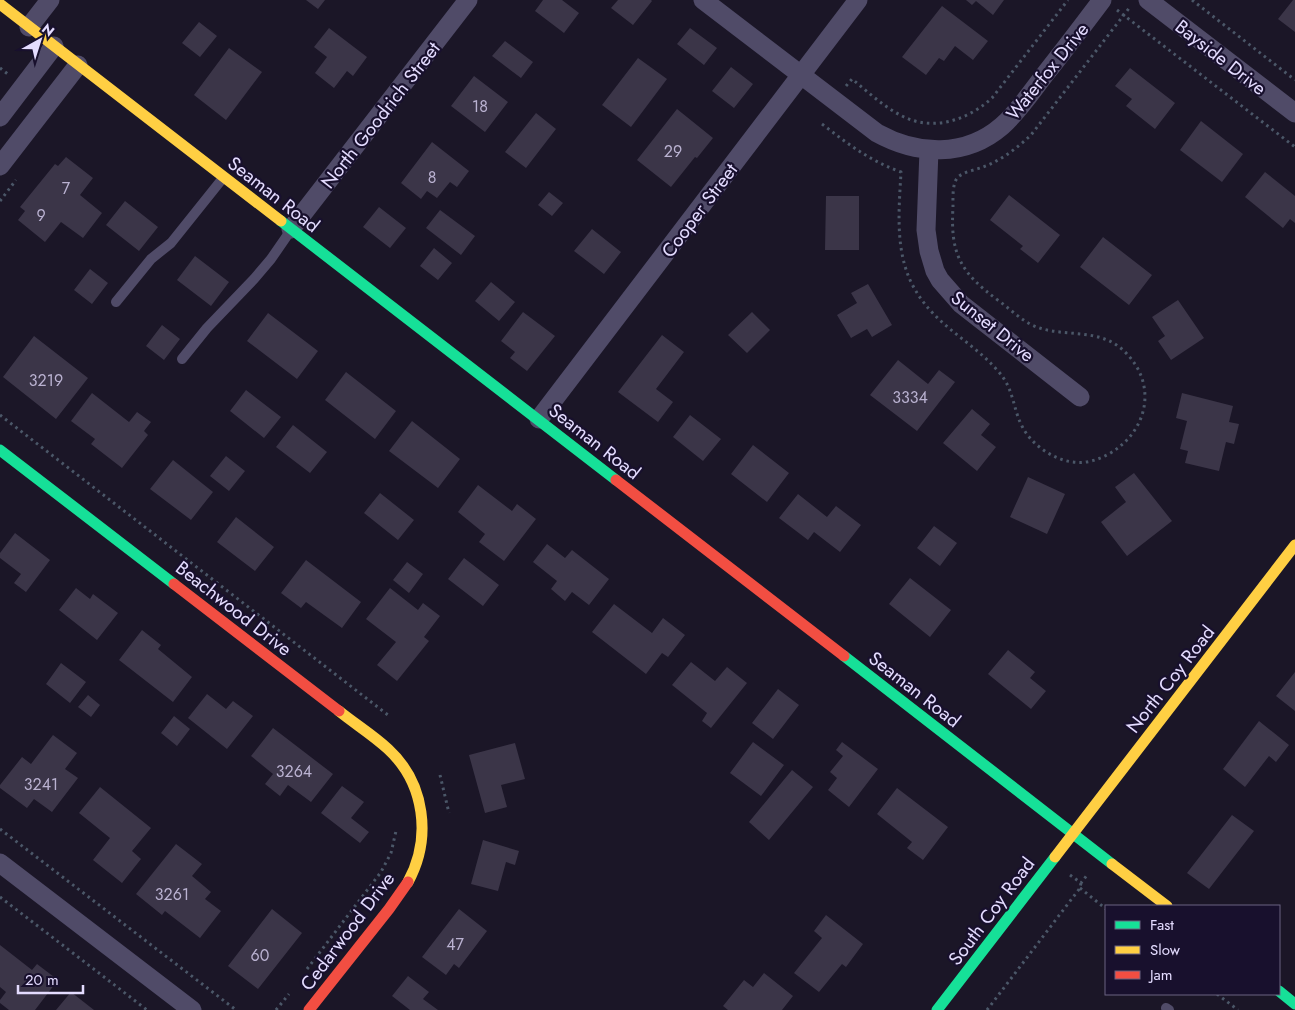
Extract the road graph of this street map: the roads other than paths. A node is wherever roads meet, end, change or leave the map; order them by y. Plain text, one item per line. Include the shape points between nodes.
1 (50, 0) edge
2 (468, 0) edge
3 (703, 0) edge
4 (858, 0) edge
5 (1148, 0) edge
6 (1107, 2) edge
7 (0, 4) edge
8 (29, 27) junction
9 (54, 46) junction
10 (78, 65) junction
11 (802, 75) junction
12 (1295, 113) edge
13 (0, 117) edge
14 (929, 150) junction
15 (0, 166) edge
16 (224, 177) junction
17 (291, 229) junction
18 (116, 302) dead end
19 (182, 359) dead end
20 (1080, 397) dead end
21 (539, 419) junction
22 (0, 450) edge
23 (1295, 545) edge
24 (422, 813) joint
25 (1073, 834) junction
26 (0, 862) edge
27 (1166, 905) edge
28 (1280, 992) edge
29 (1295, 1004) edge
30 (192, 1010) edge
31 (309, 1010) edge
32 (937, 1010) edge

1 - 8 street
2 - 17 street, North Goodrich Street
3 - 11 street, Waterfox Drive
4 - 11 street, Cooper Street
5 - 12 street, Bayside Drive
6 - 14 street, Waterfox Drive via 1000,128 974,143 946,150
7 - 8 street, Seaman Road
8 - 9 street, Seaman Road
9 - 10 street, Seaman Road
9 - 13 street
10 - 15 street
10 - 16 street, Seaman Road
11 - 14 street, Waterfox Drive via 877,133 911,148
11 - 21 street, Cooper Street
14 - 20 street, Sunset Drive via 926,230 930,256 940,280 961,304
16 - 17 street, Seaman Road
16 - 18 lane via 172,243 151,259
17 - 19 lane via 254,279
17 - 21 street, Seaman Road
21 - 25 street, Seaman Road
22 - 24 street, Beachwood Drive via 388,749 411,777
23 - 25 street, North Coy Road
24 - 31 street, Cedarwood Drive via 420,852 405,886
25 - 27 street, Seaman Road
25 - 32 street, South Coy Road
26 - 30 street
28 - 29 street

